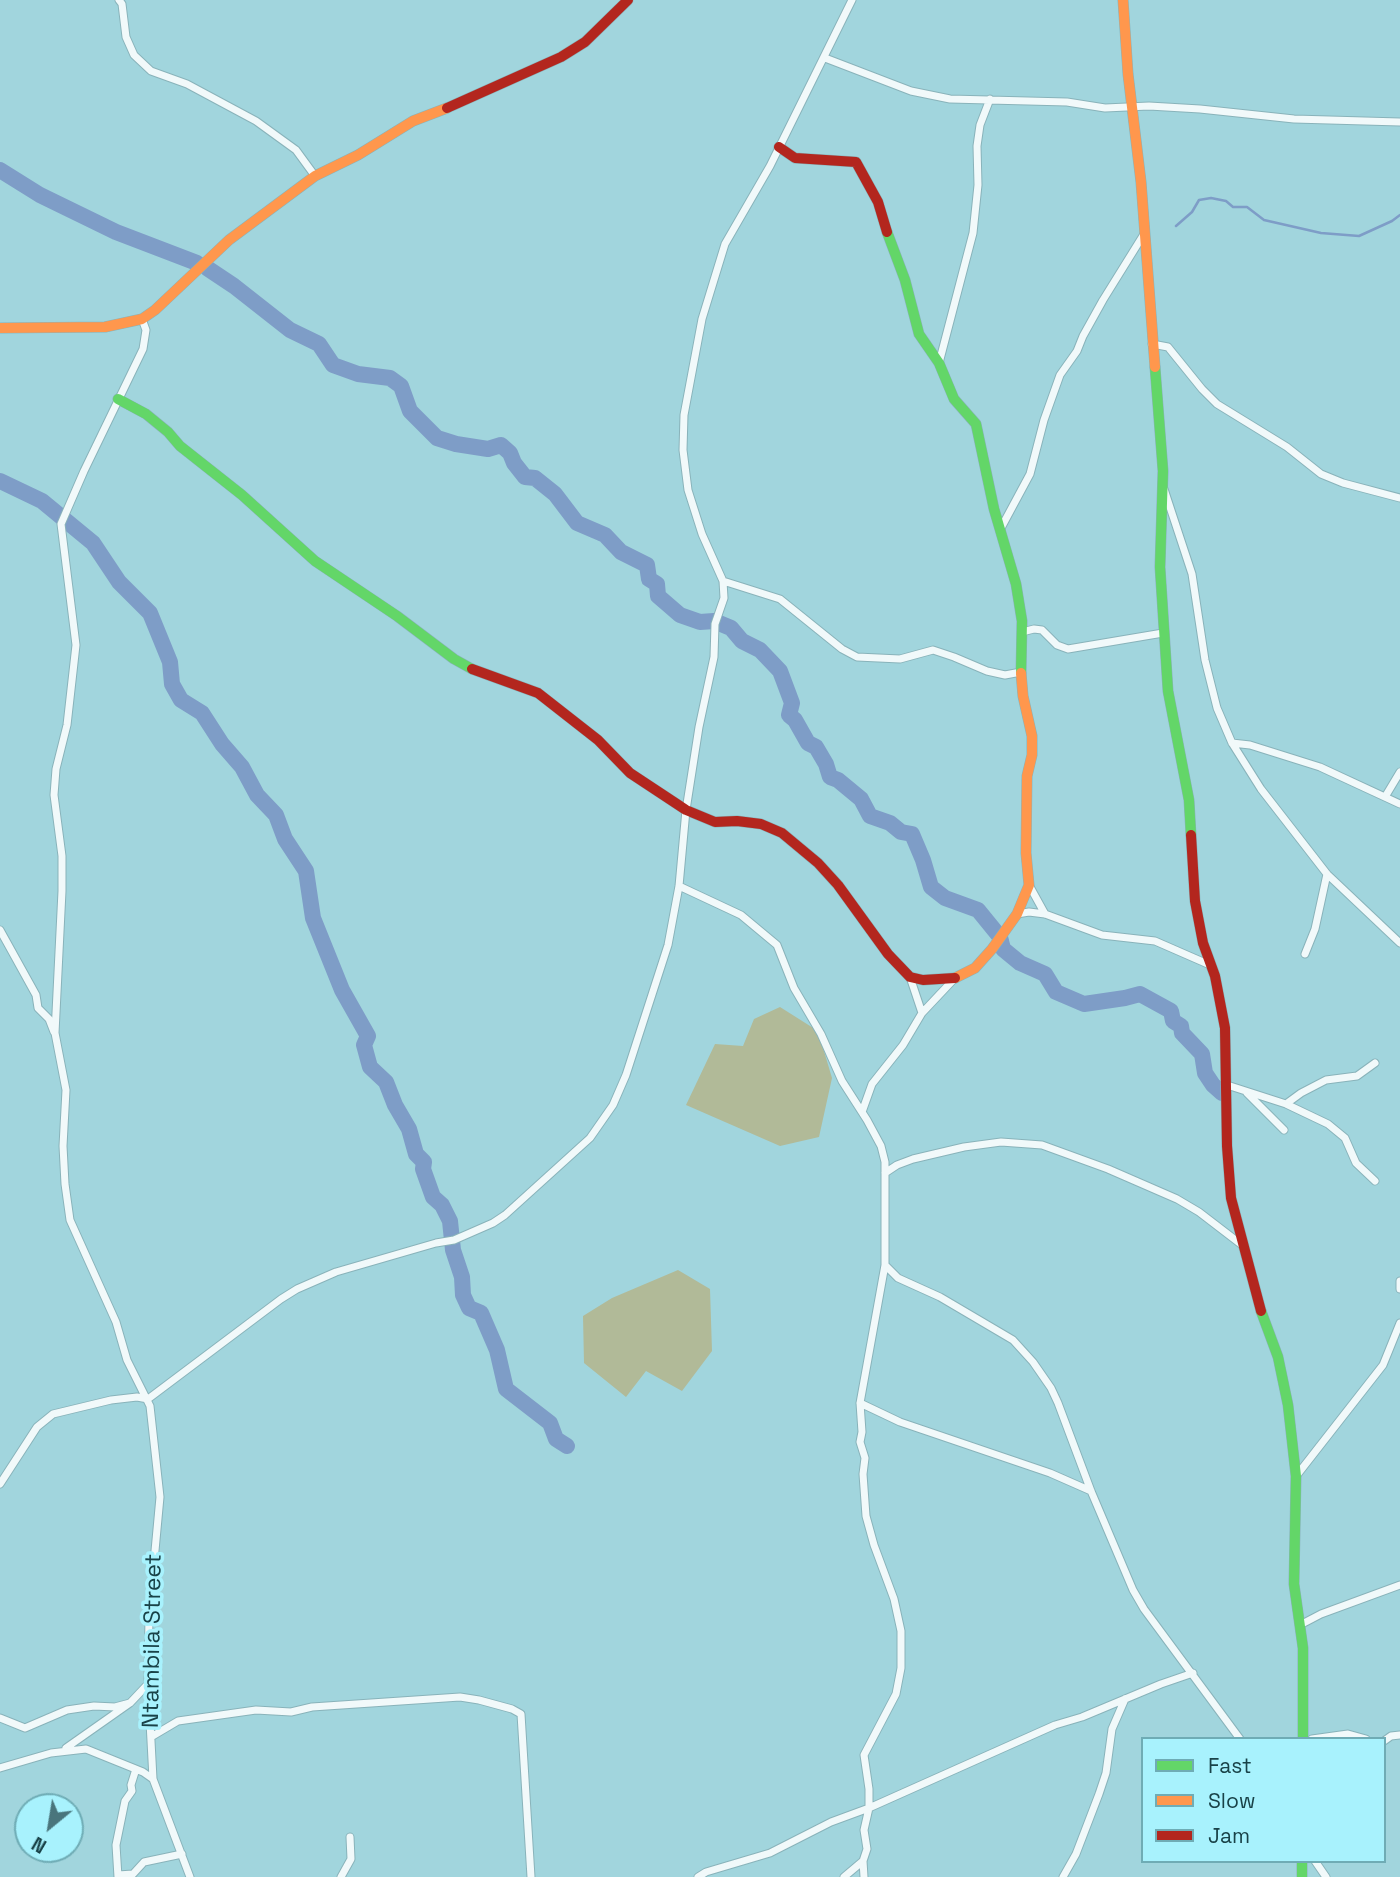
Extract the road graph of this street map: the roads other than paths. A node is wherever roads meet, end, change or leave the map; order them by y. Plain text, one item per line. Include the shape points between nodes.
1 (119, 0) edge
2 (628, 0) edge
3 (852, 0) edge
4 (1123, 0) edge
5 (825, 58) junction
6 (990, 99) junction
7 (1132, 108) junction
8 (1400, 122) edge
9 (779, 148) junction
10 (315, 176) junction
11 (1144, 234) junction
12 (142, 319) junction
13 (0, 328) edge
14 (1153, 344) junction
15 (939, 363) junction
16 (118, 399) junction
17 (1163, 485) junction
18 (1400, 498) edge
19 (1001, 528) junction
20 (723, 581) junction
21 (1023, 632) junction
22 (1163, 633) junction
23 (1021, 672) junction
24 (1232, 743) junction
25 (1400, 772) edge
26 (1385, 797) junction
27 (1400, 804) edge
28 (686, 810) junction
29 (1327, 874) junction
30 (1028, 885) junction
31 (679, 886) junction
32 (1017, 914) junction
33 (1045, 914) junction
34 (0, 930) edge
35 (1400, 943) edge
36 (1304, 954) dead end
37 (1210, 965) junction
38 (910, 977) junction
39 (955, 978) junction
40 (922, 1013) junction
41 (55, 1033) junction
42 (1375, 1063) dead end
43 (1227, 1085) junction
44 (1247, 1093) junction
45 (1286, 1104) junction
46 (862, 1112) junction
47 (1284, 1130) dead end
48 (885, 1173) junction
49 (1375, 1181) dead end
50 (1243, 1245) junction
51 (885, 1265) junction
52 (1400, 1281) edge
53 (1400, 1289) edge
54 (1400, 1326) edge
55 (148, 1399) junction
56 (860, 1403) junction
57 (0, 1464) edge
58 (10, 1466) junction
59 (1296, 1476) junction
60 (0, 1483) edge
61 (1091, 1491) junction
62 (1400, 1585) edge
63 (1300, 1625) junction
64 (1193, 1674) junction
65 (148, 1684) junction
66 (1125, 1699) junction
67 (131, 1703) junction
68 (0, 1718) edge
69 (151, 1737) junction
70 (1239, 1737) edge
71 (1303, 1737) edge
72 (1326, 1737) edge
73 (1359, 1737) edge
74 (62, 1751) junction
75 (0, 1768) edge
76 (136, 1769) junction
77 (153, 1779) junction
78 (869, 1808) junction
79 (350, 1837) dead end
80 (181, 1854) junction
81 (863, 1861) junction
82 (118, 1876) edge
83 (190, 1877) edge
84 (341, 1877) edge
85 (531, 1877) edge
86 (698, 1877) edge
87 (844, 1877) edge
88 (864, 1877) edge
89 (1063, 1877) edge

1 - 10 street via 134,55 151,71 187,84 256,121 296,150
2 - 10 street via 585,42 561,57 412,121
3 - 5 street
4 - 7 street
5 - 6 street via 932,96
5 - 9 street
6 - 7 street
6 - 15 street via 977,146 974,233
7 - 8 street via 1200,108 1280,118
7 - 11 street
9 - 15 street via 795,158 856,162 878,202 919,334
9 - 20 street via 725,244 702,319 684,415 688,491
10 - 12 street via 229,240
11 - 14 street
11 - 19 street via 1060,375 1030,474
12 - 13 street via 105,327
12 - 16 street via 146,330 143,349
14 - 17 street
14 - 18 street via 1168,347 1217,404 1321,474
15 - 19 street via 954,399 976,424
16 - 28 street via 168,432 315,561 468,668 538,693 598,740 630,773
16 - 41 street via 61,524 76,645 54,794 62,856
17 - 22 street
17 - 24 street via 1192,574 1217,708
19 - 21 street
20 - 23 street via 780,599 858,657 900,659 933,650 1005,676
20 - 28 street via 724,598 715,624 714,657
21 - 22 street via 1042,630 1068,649
21 - 23 street
22 - 37 street via 1170,706 1189,800 1195,901
23 - 30 street via 1032,736 1027,776
24 - 26 street via 1320,767
24 - 29 street via 1261,789
25 - 26 street
26 - 27 street
28 - 31 street
28 - 38 street via 715,822 761,824 782,833 818,863
29 - 35 street
29 - 36 street via 1315,929
30 - 32 street
30 - 33 street
31 - 46 street via 741,915 777,945 794,988
31 - 55 street via 663,964 626,1075 590,1138 493,1223 454,1240 336,1272 297,1289
32 - 33 street
32 - 39 street via 985,958
33 - 37 street via 1102,935 1155,941
34 - 41 street
37 - 43 street via 1221,1000
38 - 39 street
38 - 40 street
39 - 40 street
40 - 46 street via 872,1084
41 - 55 street via 66,1090 63,1146 70,1220 116,1322 139,1388
42 - 45 street via 1357,1076 1326,1080
43 - 44 street
43 - 50 street via 1228,1176
44 - 45 street
44 - 47 street
45 - 49 street via 1328,1124 1345,1138 1356,1163
46 - 48 street via 881,1146
48 - 50 street via 913,1159 964,1147 1001,1142 1042,1145 1177,1199
48 - 51 street
50 - 59 street via 1255,1296 1279,1357
51 - 56 street
51 - 61 street via 898,1278 1000,1331 1023,1349 1051,1388
52 - 53 street
54 - 59 street via 1383,1365
55 - 58 street via 111,1399 53,1414 37,1427
55 - 65 street, Ntambila Street via 160,1497
56 - 61 street via 900,1422
56 - 78 street via 866,1517 894,1600 901,1640 896,1694 864,1755
57 - 58 street
58 - 60 street
59 - 63 street via 1294,1584
61 - 64 street via 1133,1590
62 - 63 street
63 - 71 street
64 - 66 street
64 - 70 street
65 - 67 street
65 - 69 street, Ntambila Street
66 - 78 street via 1055,1725
66 - 89 street via 1112,1729 1099,1794
67 - 68 street via 67,1710 25,1728
67 - 74 street
69 - 77 street, Ntambila Street
69 - 85 street via 178,1721 256,1710 291,1712 460,1697 512,1709 521,1714
72 - 73 street
74 - 75 street
74 - 76 street via 86,1749
76 - 77 street
76 - 82 street via 116,1845
77 - 80 street, Ntambila Street
78 - 81 street
78 - 86 street via 770,1853
79 - 84 street via 351,1859
80 - 82 street via 144,1862 133,1874
80 - 83 street, Ntambila Street
81 - 87 street
81 - 88 street

